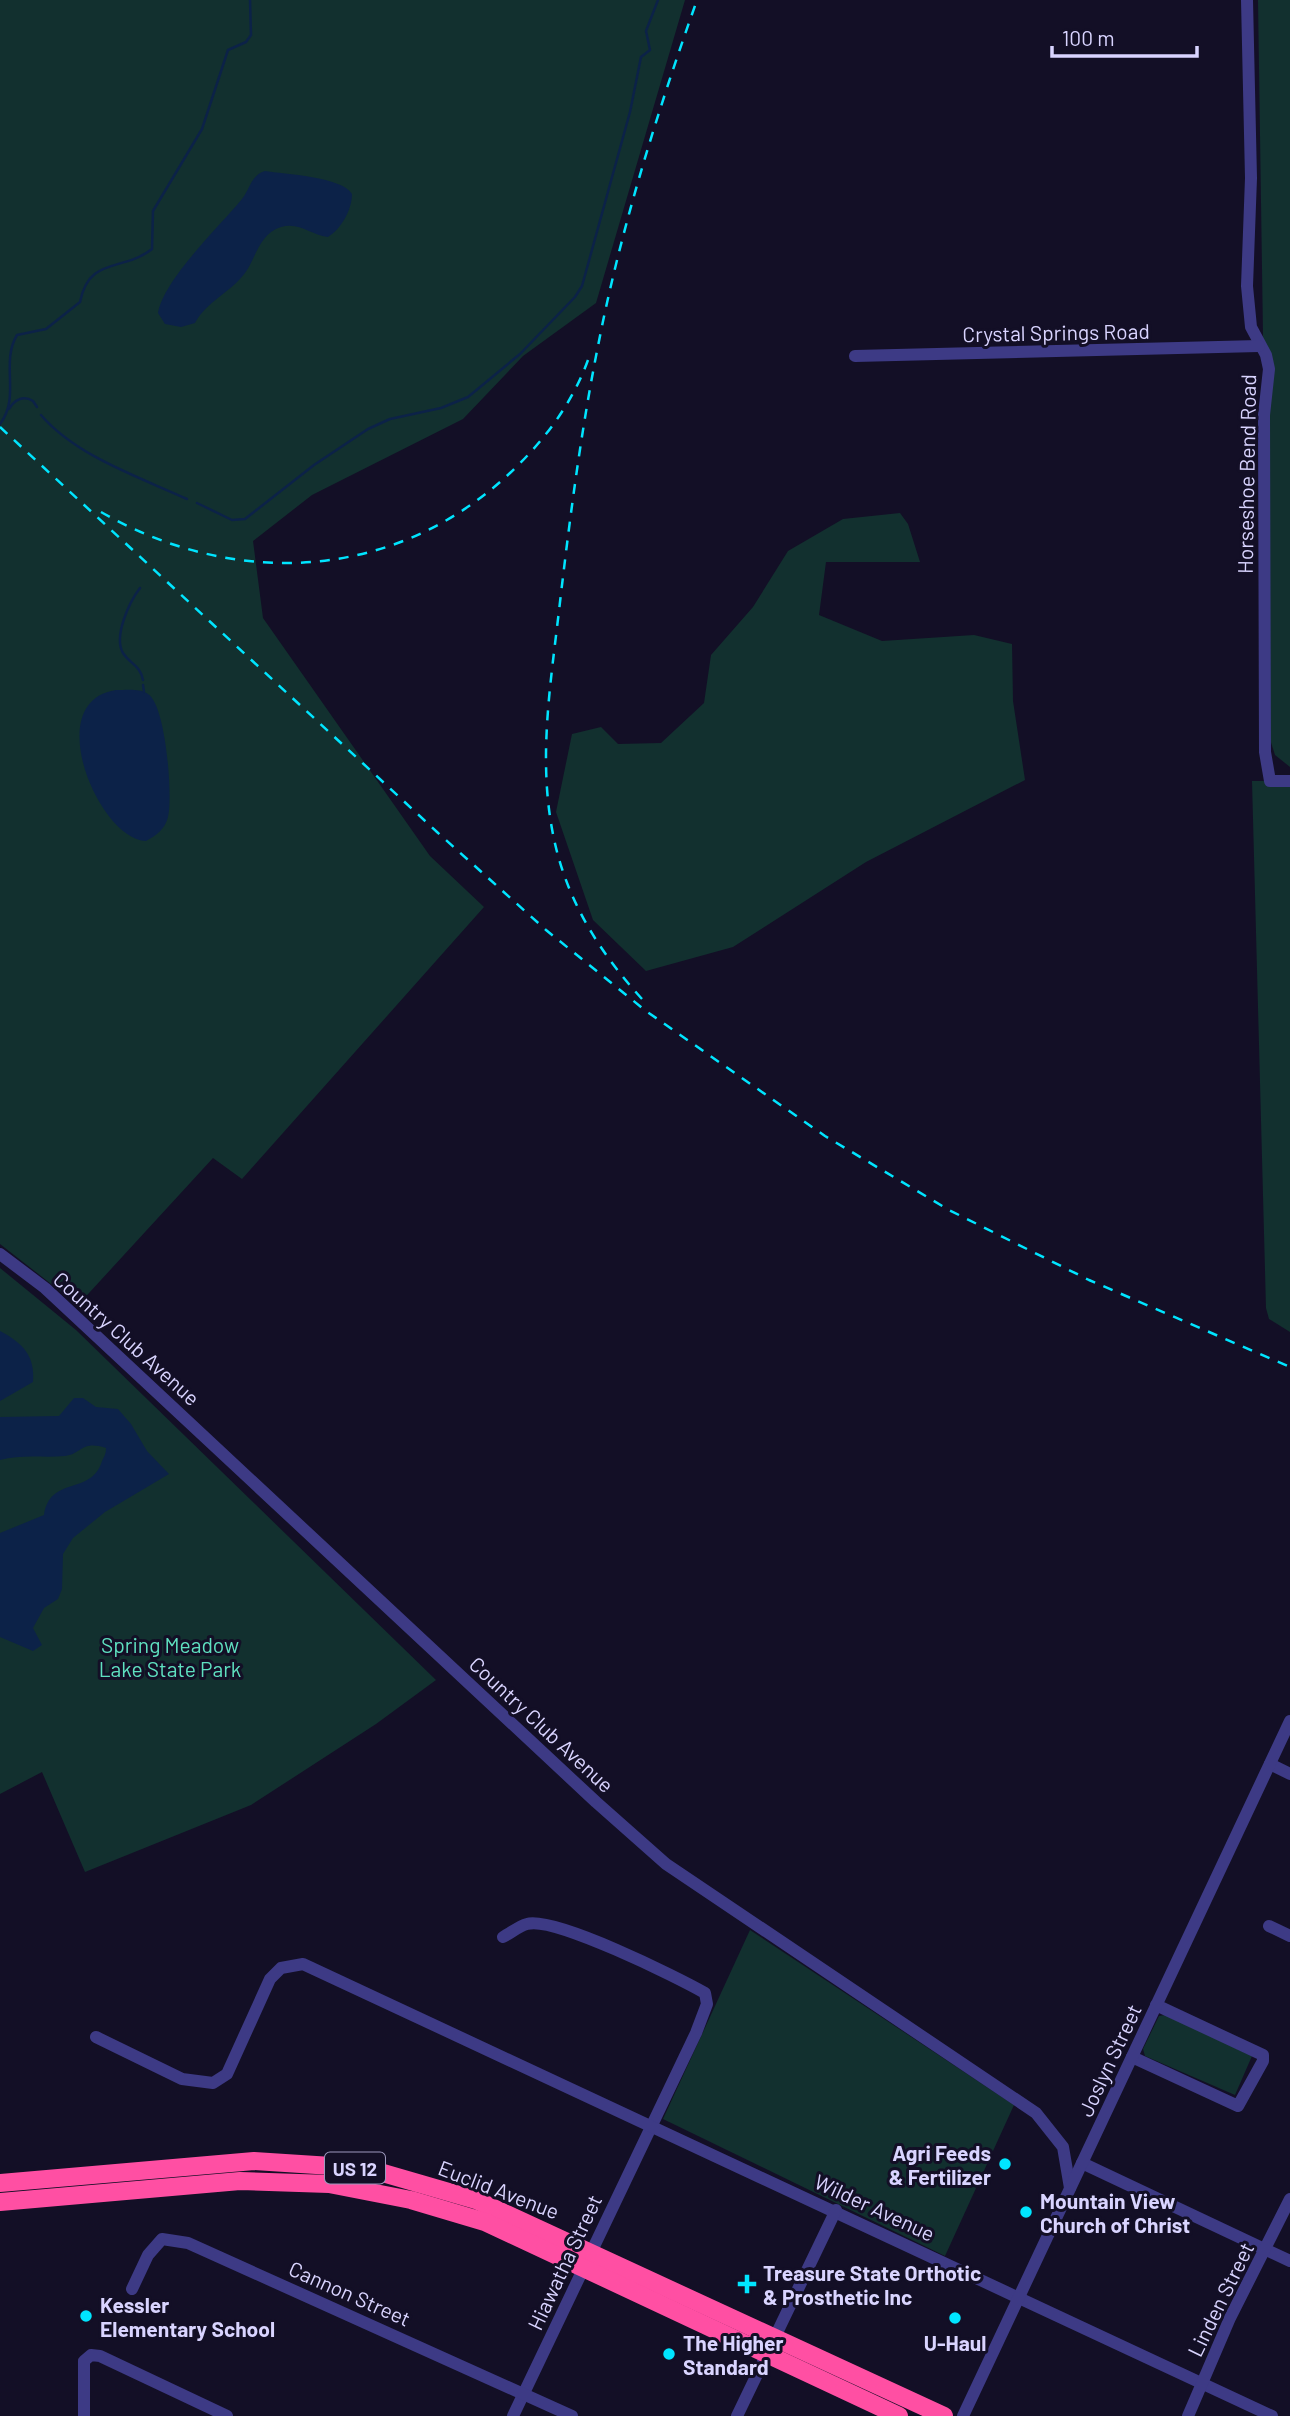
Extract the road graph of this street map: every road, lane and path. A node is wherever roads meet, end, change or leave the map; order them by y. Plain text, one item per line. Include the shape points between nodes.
1 (1247, 0) edge
2 (1259, 346) junction
3 (855, 356) dead end
4 (1290, 781) edge
5 (0, 1254) edge
6 (1290, 1721) edge
7 (1270, 1764) junction
8 (1290, 1774) edge
9 (1269, 1926) dead end
10 (1290, 1936) edge
11 (503, 1937) dead end
12 (1156, 2005) junction
13 (96, 2037) dead end
14 (1132, 2057) junction
15 (650, 2125) junction
16 (1082, 2163) junction
17 (188, 2166) junction
18 (0, 2183) edge
19 (190, 2185) junction
20 (1070, 2188) junction
21 (1290, 2199) edge
22 (0, 2202) edge
23 (836, 2210) junction
24 (1265, 2249) junction
25 (587, 2259) junction
26 (1290, 2261) edge
27 (132, 2289) dead end
28 (1019, 2297) junction
29 (775, 2337) junction
30 (767, 2353) junction
31 (1201, 2383) junction
32 (524, 2392) junction
33 (83, 2416) edge
34 (227, 2416) edge
35 (513, 2416) edge
36 (572, 2416) edge
37 (737, 2416) edge
38 (899, 2416) edge
39 (944, 2416) edge
40 (963, 2416) edge
41 (1188, 2416) edge
42 (1272, 2416) edge

1 - 2 street, Horseshoe Bend Road via 1251,178 1247,286 1251,327
2 - 3 street, Crystal Springs Road
2 - 4 street, Horseshoe Bend Road via 1269,369 1264,415 1265,742 1270,782
5 - 20 street, Country Club Avenue via 45,1288 666,1864 1036,2113 1063,2147
6 - 7 street, Joslyn Street
7 - 8 street
7 - 12 street, Joslyn Street
9 - 10 street
11 - 15 street via 529,1923 554,1928 609,1946 705,1993 696,2033
12 - 14 street, Joslyn Street
12 - 14 street via 1263,2055 1258,2071 1238,2106
13 - 15 street, Wilder Avenue via 182,2079 213,2083 227,2074 270,1979 281,1968 303,1964
14 - 16 street, Joslyn Street
15 - 23 street, Wilder Avenue
15 - 25 street, Hiawatha Street
16 - 20 street, Joslyn Street
16 - 24 street
17 - 18 highway, Euclid Avenue / US 12
17 - 19 highway
17 - 25 highway, Euclid Avenue / US 12 via 254,2161 383,2173 476,2200
19 - 22 highway, Euclid Avenue / US 12
19 - 25 highway, Euclid Avenue / US 12 via 291,2181 367,2190 462,2214
20 - 28 street, Joslyn Street
21 - 24 street, Linden Street
23 - 28 street, Wilder Avenue
23 - 29 street
24 - 26 street
24 - 31 street, Linden Street
25 - 29 highway, Euclid Avenue / US 12
25 - 30 highway, Euclid Avenue / US 12
25 - 32 street, Hiawatha Street
27 - 32 street, Cannon Street via 148,2255 162,2239 188,2243
28 - 31 street, Wilder Avenue
28 - 40 street, Joslyn Street
29 - 30 street
29 - 39 highway, Euclid Avenue / US 12
30 - 37 street
30 - 38 highway, Euclid Avenue / US 12
31 - 41 street, Linden Street
31 - 42 street, Wilder Avenue
32 - 35 street, Hiawatha Street
32 - 36 street, Cannon Street
33 - 34 street via 84,2361 91,2355

